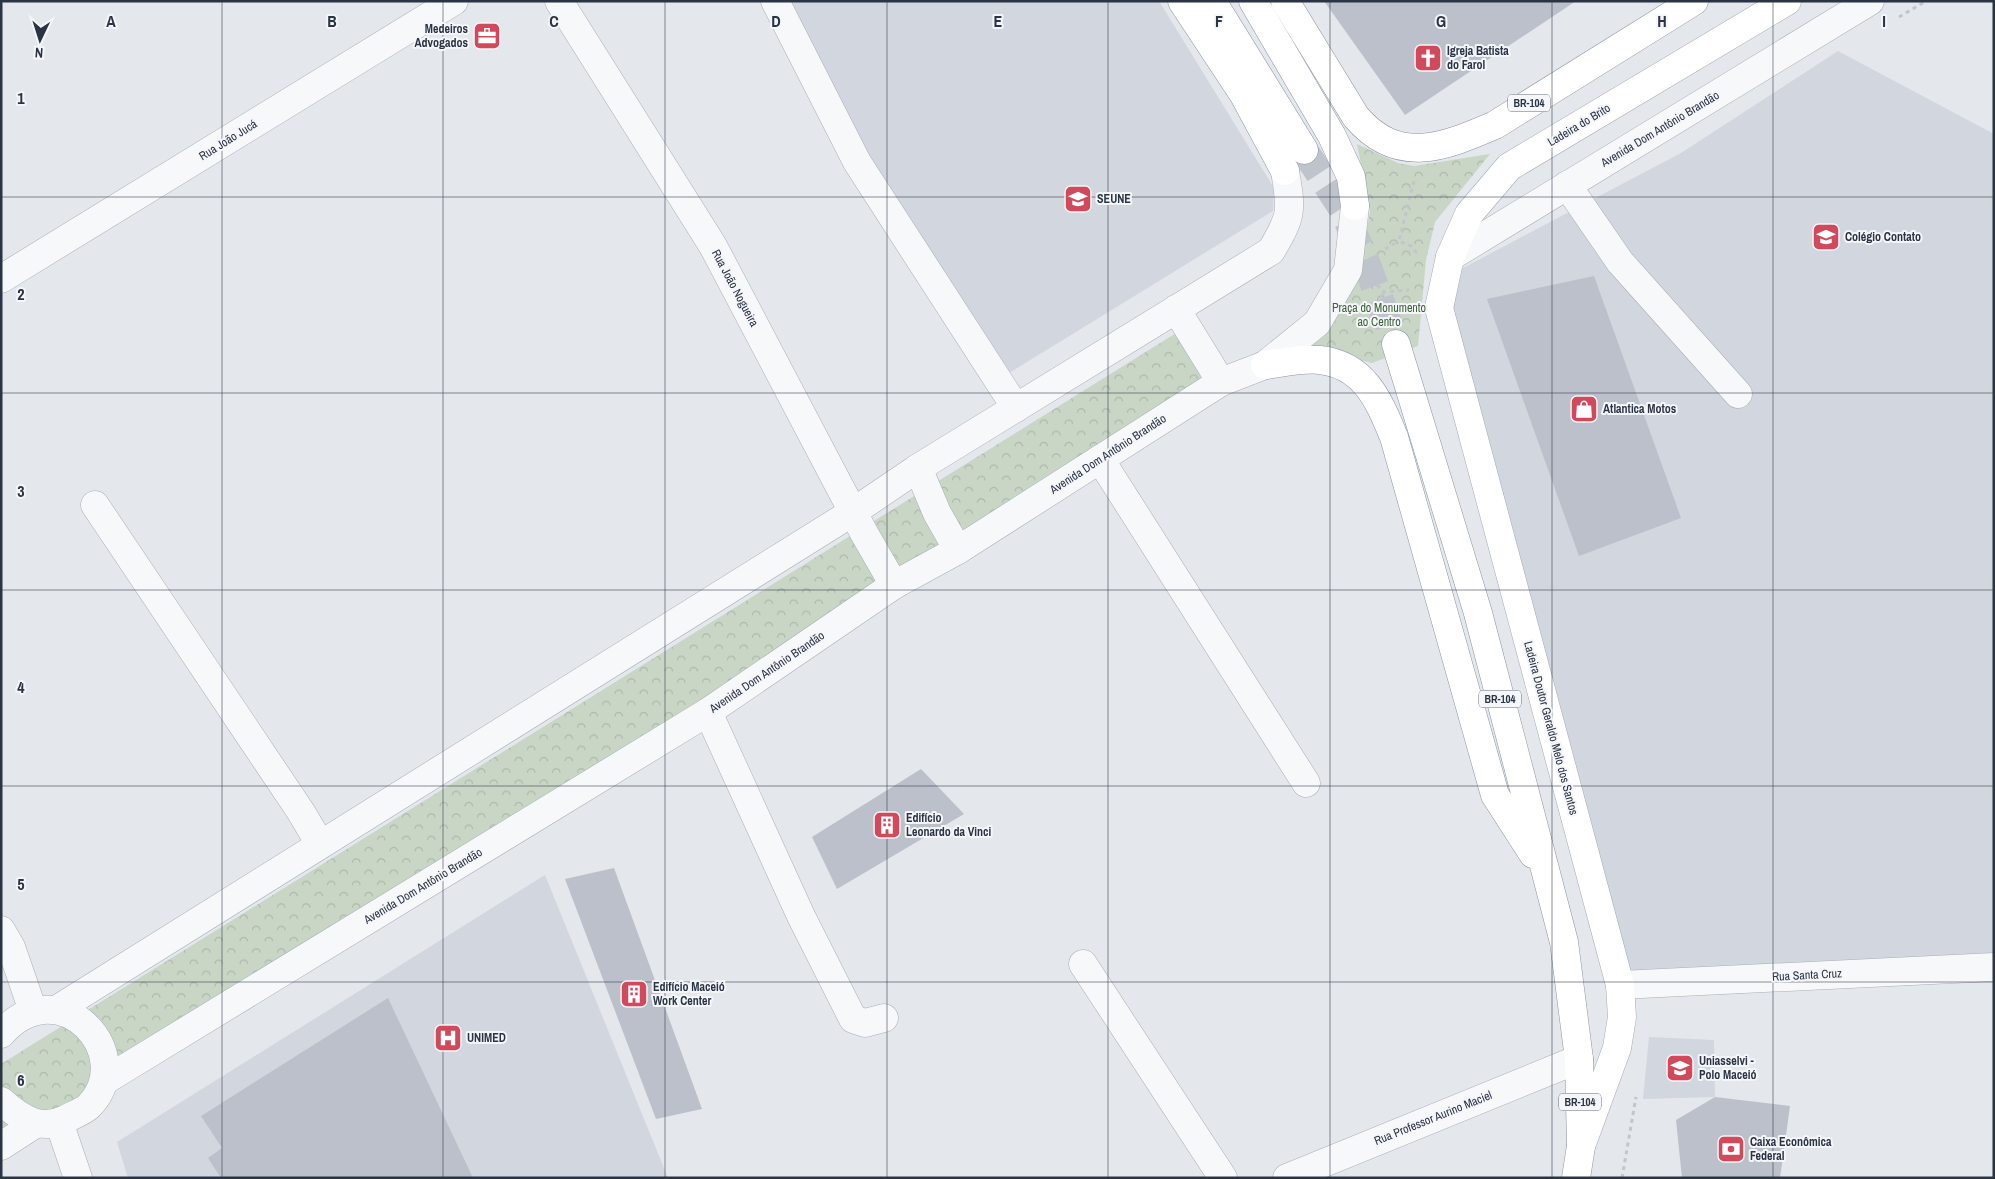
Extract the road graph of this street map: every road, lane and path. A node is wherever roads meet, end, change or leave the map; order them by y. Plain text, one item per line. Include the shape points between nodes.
1 (454, 1) edge
2 (559, 1) edge
3 (775, 1) edge
4 (1182, 1) edge
5 (1212, 1) edge
6 (1253, 1) edge
7 (1286, 1) edge
8 (1694, 1) edge
9 (1786, 1) edge
10 (1870, 1) edge
11 (1926, 1) edge
12 (1892, 21) dead end
13 (1422, 148) junction
14 (1304, 150) tunnel mouth
15 (1285, 171) joint
16 (1567, 185) junction
17 (1355, 206) joint
18 (1450, 257) junction
19 (1420, 260) dead end
20 (1, 279) edge
21 (1377, 287) dead end
22 (1412, 288) dead end
23 (1439, 308) joint
24 (1176, 309) junction
25 (1396, 344) tunnel mouth
26 (1265, 365) junction
27 (1221, 382) junction
28 (1738, 394) dead end
29 (1016, 408) junction
30 (1100, 459) junction
31 (918, 468) junction
32 (95, 505) dead end
33 (853, 512) junction
34 (958, 550) junction
35 (894, 586) junction
36 (708, 712) junction
37 (1306, 783) dead end
38 (320, 844) junction
39 (1547, 876) junction
40 (1, 930) edge
41 (1082, 964) dead end
42 (1994, 967) edge
43 (1620, 984) junction
44 (44, 1010) junction
45 (884, 1018) dead end
46 (1, 1034) edge
47 (1578, 1059) junction
48 (104, 1081) junction
49 (1, 1102) edge
50 (47, 1123) junction
51 (1, 1146) edge
52 (1581, 1146) junction
53 (78, 1178) edge
54 (1223, 1178) edge
55 (1287, 1178) edge
56 (1576, 1178) edge

1 - 20 street, Rua João Jucá
2 - 33 street, Rua João Nogueira via 713,246
3 - 29 street via 857,162
4 - 15 main road via 1244,95
5 - 14 main road
6 - 17 main road via 1332,136 1351,177
7 - 13 main road, BR-104 via 1369,133 1393,145
8 - 13 main road, BR-104 via 1495,125 1467,137
9 - 18 main road, Ladeira do Brito via 1509,167 1469,214
10 - 16 street, Avenida Dom Antônio Brandão
11 - 12 path
13 - 19 path via 1399,241 1411,246
15 - 24 street via 1291,203 1286,227 1271,252
16 - 18 street, Avenida Dom Antônio Brandão
16 - 28 street via 1620,262
17 - 26 street, Avenida Dom Antônio Brandão via 1348,270 1317,323
18 - 23 main road, Ladeira do Brito
21 - 22 path via 1384,292 1405,292
23 - 43 main road, Ladeira Doutor Geraldo Melo dos Santos
24 - 27 street
24 - 29 street
25 - 39 main road, BR-104 via 1478,613
26 - 27 street, Avenida Dom Antônio Brandão
26 - 39 main road via 1320,360 1358,375 1377,396 1394,437 1496,795
27 - 30 street, Avenida Dom Antônio Brandão
29 - 31 street
30 - 34 street, Avenida Dom Antônio Brandão
30 - 37 street
31 - 33 street
31 - 34 street via 937,513
32 - 38 street
33 - 35 street, Rua João Nogueira
33 - 38 street
34 - 35 street, Avenida Dom Antônio Brandão
35 - 36 street, Avenida Dom Antônio Brandão
36 - 45 street via 800,916 853,1019 865,1023
36 - 48 street, Avenida Dom Antônio Brandão
38 - 44 street
39 - 47 main road, BR-104 via 1564,942
40 - 44 street
41 - 54 street
42 - 43 street, Rua Santa Cruz
43 - 52 main road, Ladeira Doutor Geraldo Melo dos Santos via 1622,1017 1618,1048
44 - 46 street via 12,1021
44 - 48 street via 85,1023 103,1049
47 - 52 main road, BR-104
47 - 55 street, Rua Professor Aurino Maciel
48 - 50 street via 89,1106
49 - 50 street via 17,1116
50 - 51 street
50 - 53 street
52 - 56 main road, BR-104

